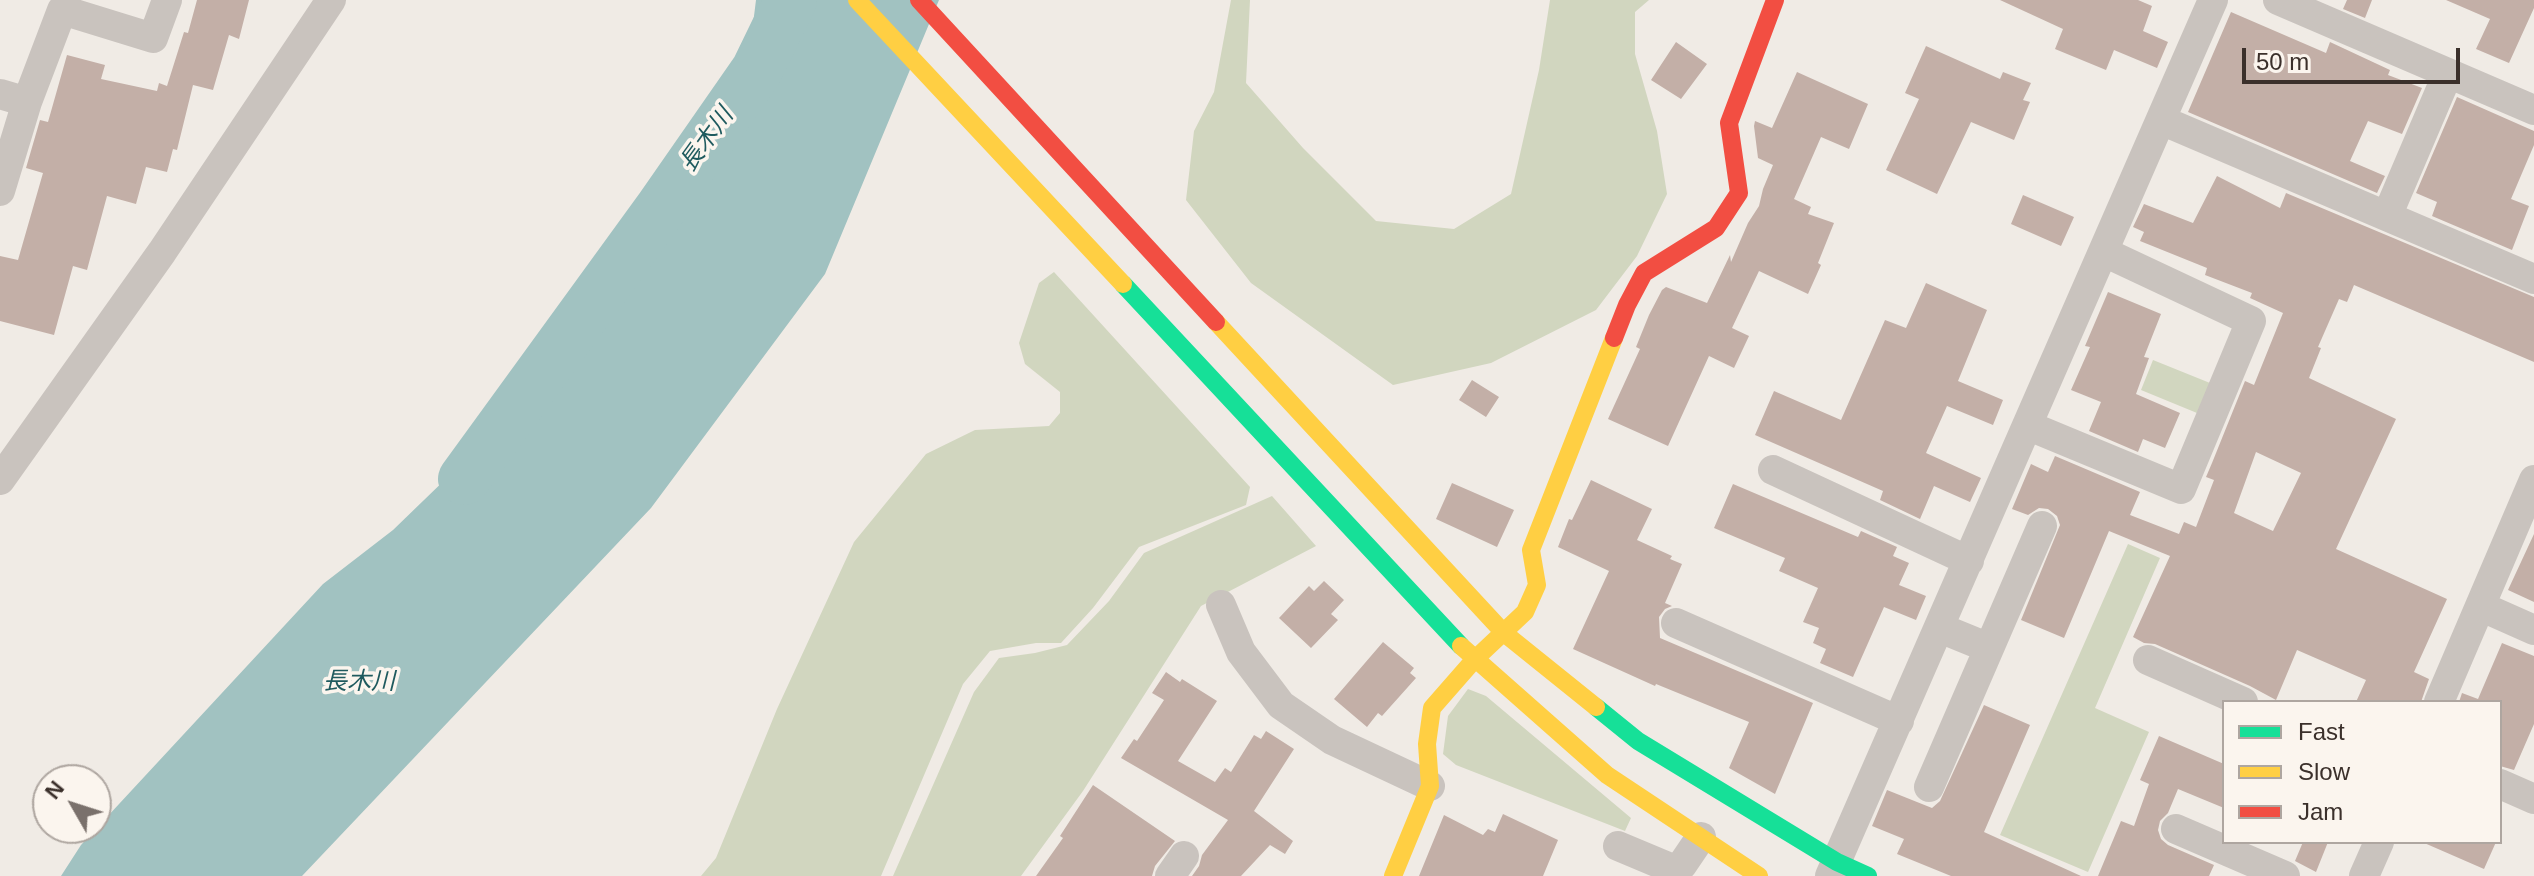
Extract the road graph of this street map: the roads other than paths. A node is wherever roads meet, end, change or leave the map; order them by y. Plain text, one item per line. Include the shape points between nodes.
1 (167, 0) edge
2 (331, 0) edge
3 (857, 0) edge
4 (919, 0) edge
5 (1775, 0) edge
6 (2213, 0) edge
7 (2278, 0) edge
8 (2448, 73) junction
9 (14, 98) edge
10 (2534, 110) edge
11 (2161, 120) junction
12 (0, 191) edge
13 (2387, 216) junction
14 (2104, 252) junction
15 (2534, 279) edge
16 (2029, 426) junction
17 (1773, 470) dead end
18 (0, 480) edge
19 (2534, 480) edge
20 (2042, 526) dead end
21 (2525, 527) edge
22 (1969, 561) junction
23 (1221, 605) dead end
24 (2480, 606) junction
25 (1676, 623) dead end
26 (1940, 628) junction
27 (2534, 630) edge
28 (1504, 633) junction
29 (1989, 648) junction
30 (1474, 660) junction
31 (2148, 660) dead end
32 (2238, 700) edge
33 (2440, 700) edge
34 (1899, 721) junction
35 (2502, 785) edge
36 (1430, 786) junction
37 (1929, 787) dead end
38 (2534, 799) edge
39 (2176, 829) dead end
40 (1701, 837) junction
41 (2378, 844) edge
42 (1618, 846) dead end
43 (1834, 869) edge
44 (1393, 876) edge
45 (1759, 876) edge
46 (1868, 876) edge
47 (2285, 876) edge
48 (2364, 876) edge

1 - 9 street via 153,38 62,10
2 - 18 street
3 - 30 street
4 - 28 street
5 - 28 street via 1729,123 1739,193 1716,228 1644,273 1531,550 1537,585 1525,612
6 - 11 street
7 - 8 street
8 - 10 street
8 - 13 street
9 - 12 street
11 - 13 street
11 - 14 street
13 - 15 street
14 - 16 street
14 - 16 street via 2251,321 2181,489
16 - 22 street
17 - 22 street
19 - 21 street
20 - 29 street
21 - 24 street
22 - 26 street
23 - 36 street via 1241,652 1281,705 1332,740
24 - 27 street
24 - 33 street
25 - 34 street
26 - 29 street
26 - 34 street
28 - 30 street
28 - 43 street via 1638,741
29 - 37 street
30 - 36 street via 1432,708 1427,744
30 - 40 street via 1607,775
31 - 32 street
34 - 43 street
35 - 38 street
36 - 44 street
39 - 47 street
40 - 42 street via 1682,865 1673,869
40 - 45 street
41 - 48 street
43 - 46 street

